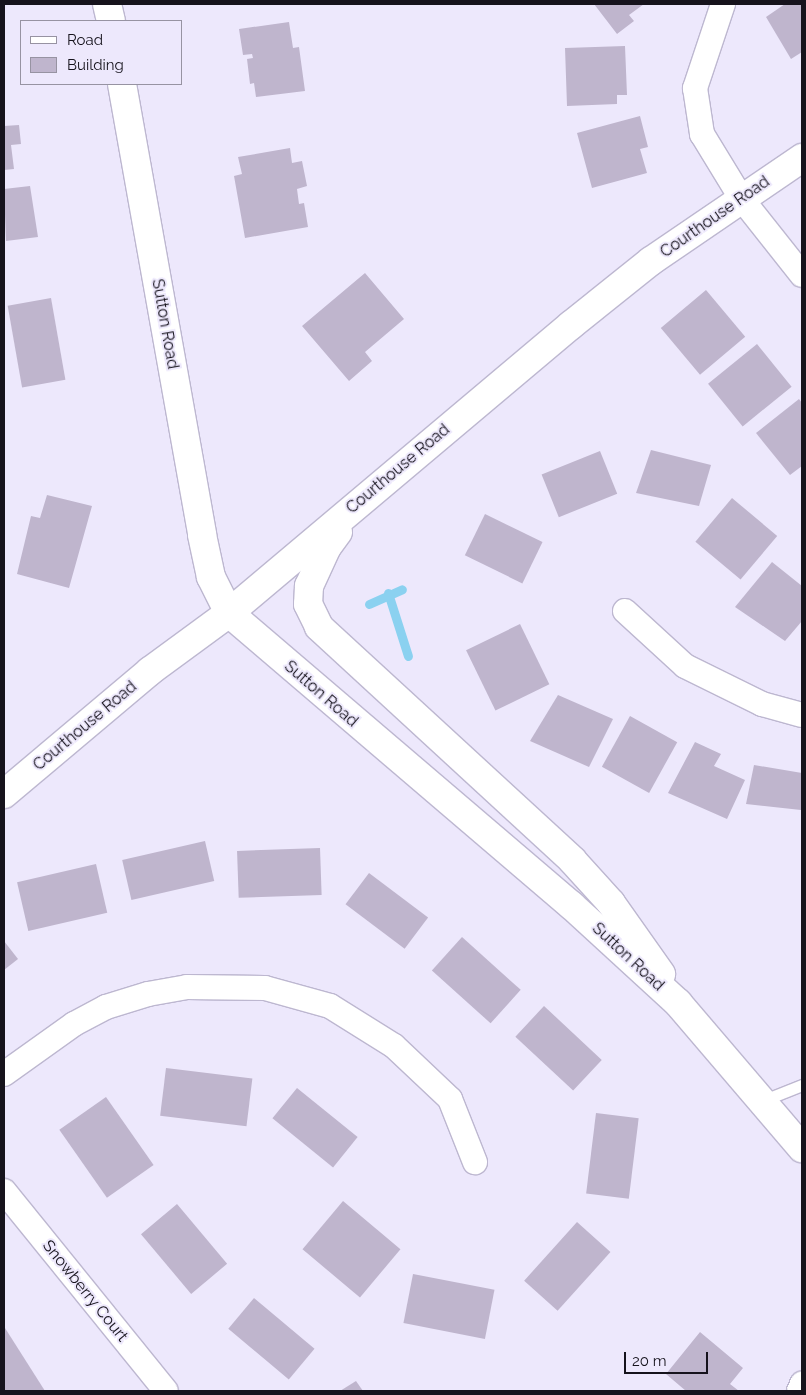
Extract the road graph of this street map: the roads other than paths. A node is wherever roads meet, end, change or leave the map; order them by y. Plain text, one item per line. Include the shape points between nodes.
1 (108, 4) edge
2 (722, 4) edge
3 (111, 20) edge
4 (122, 85) edge
5 (802, 158) edge
6 (741, 198) junction
7 (802, 274) edge
8 (363, 498) junction
9 (625, 611) dead end
10 (229, 613) junction
11 (802, 715) edge
12 (4, 794) edge
13 (678, 1003) junction
14 (4, 1074) edge
15 (802, 1085) edge
16 (764, 1100) junction
17 (802, 1148) edge
18 (475, 1162) dead end
19 (4, 1191) edge
20 (802, 1384) edge
21 (166, 1391) edge
22 (800, 1391) edge

1 - 3 street
2 - 6 street via 695,88 702,134
4 - 10 street, Sutton Road via 202,535 211,577
5 - 6 street, Courthouse Road
6 - 7 street
6 - 8 street, Courthouse Road via 592,307
8 - 10 street, Courthouse Road
8 - 13 street via 314,570 309,586 311,615 332,640 572,860 647,950
9 - 11 street via 685,666 762,704
10 - 12 street, Courthouse Road via 150,671
10 - 13 street, Sutton Road via 571,905
13 - 16 street, Sutton Road
14 - 18 street via 74,1024 106,1007 148,994 187,987 265,988 330,1006 394,1046 450,1098
15 - 16 lane
16 - 17 street, Sutton Road
19 - 21 street, Snowberry Court
20 - 22 street

